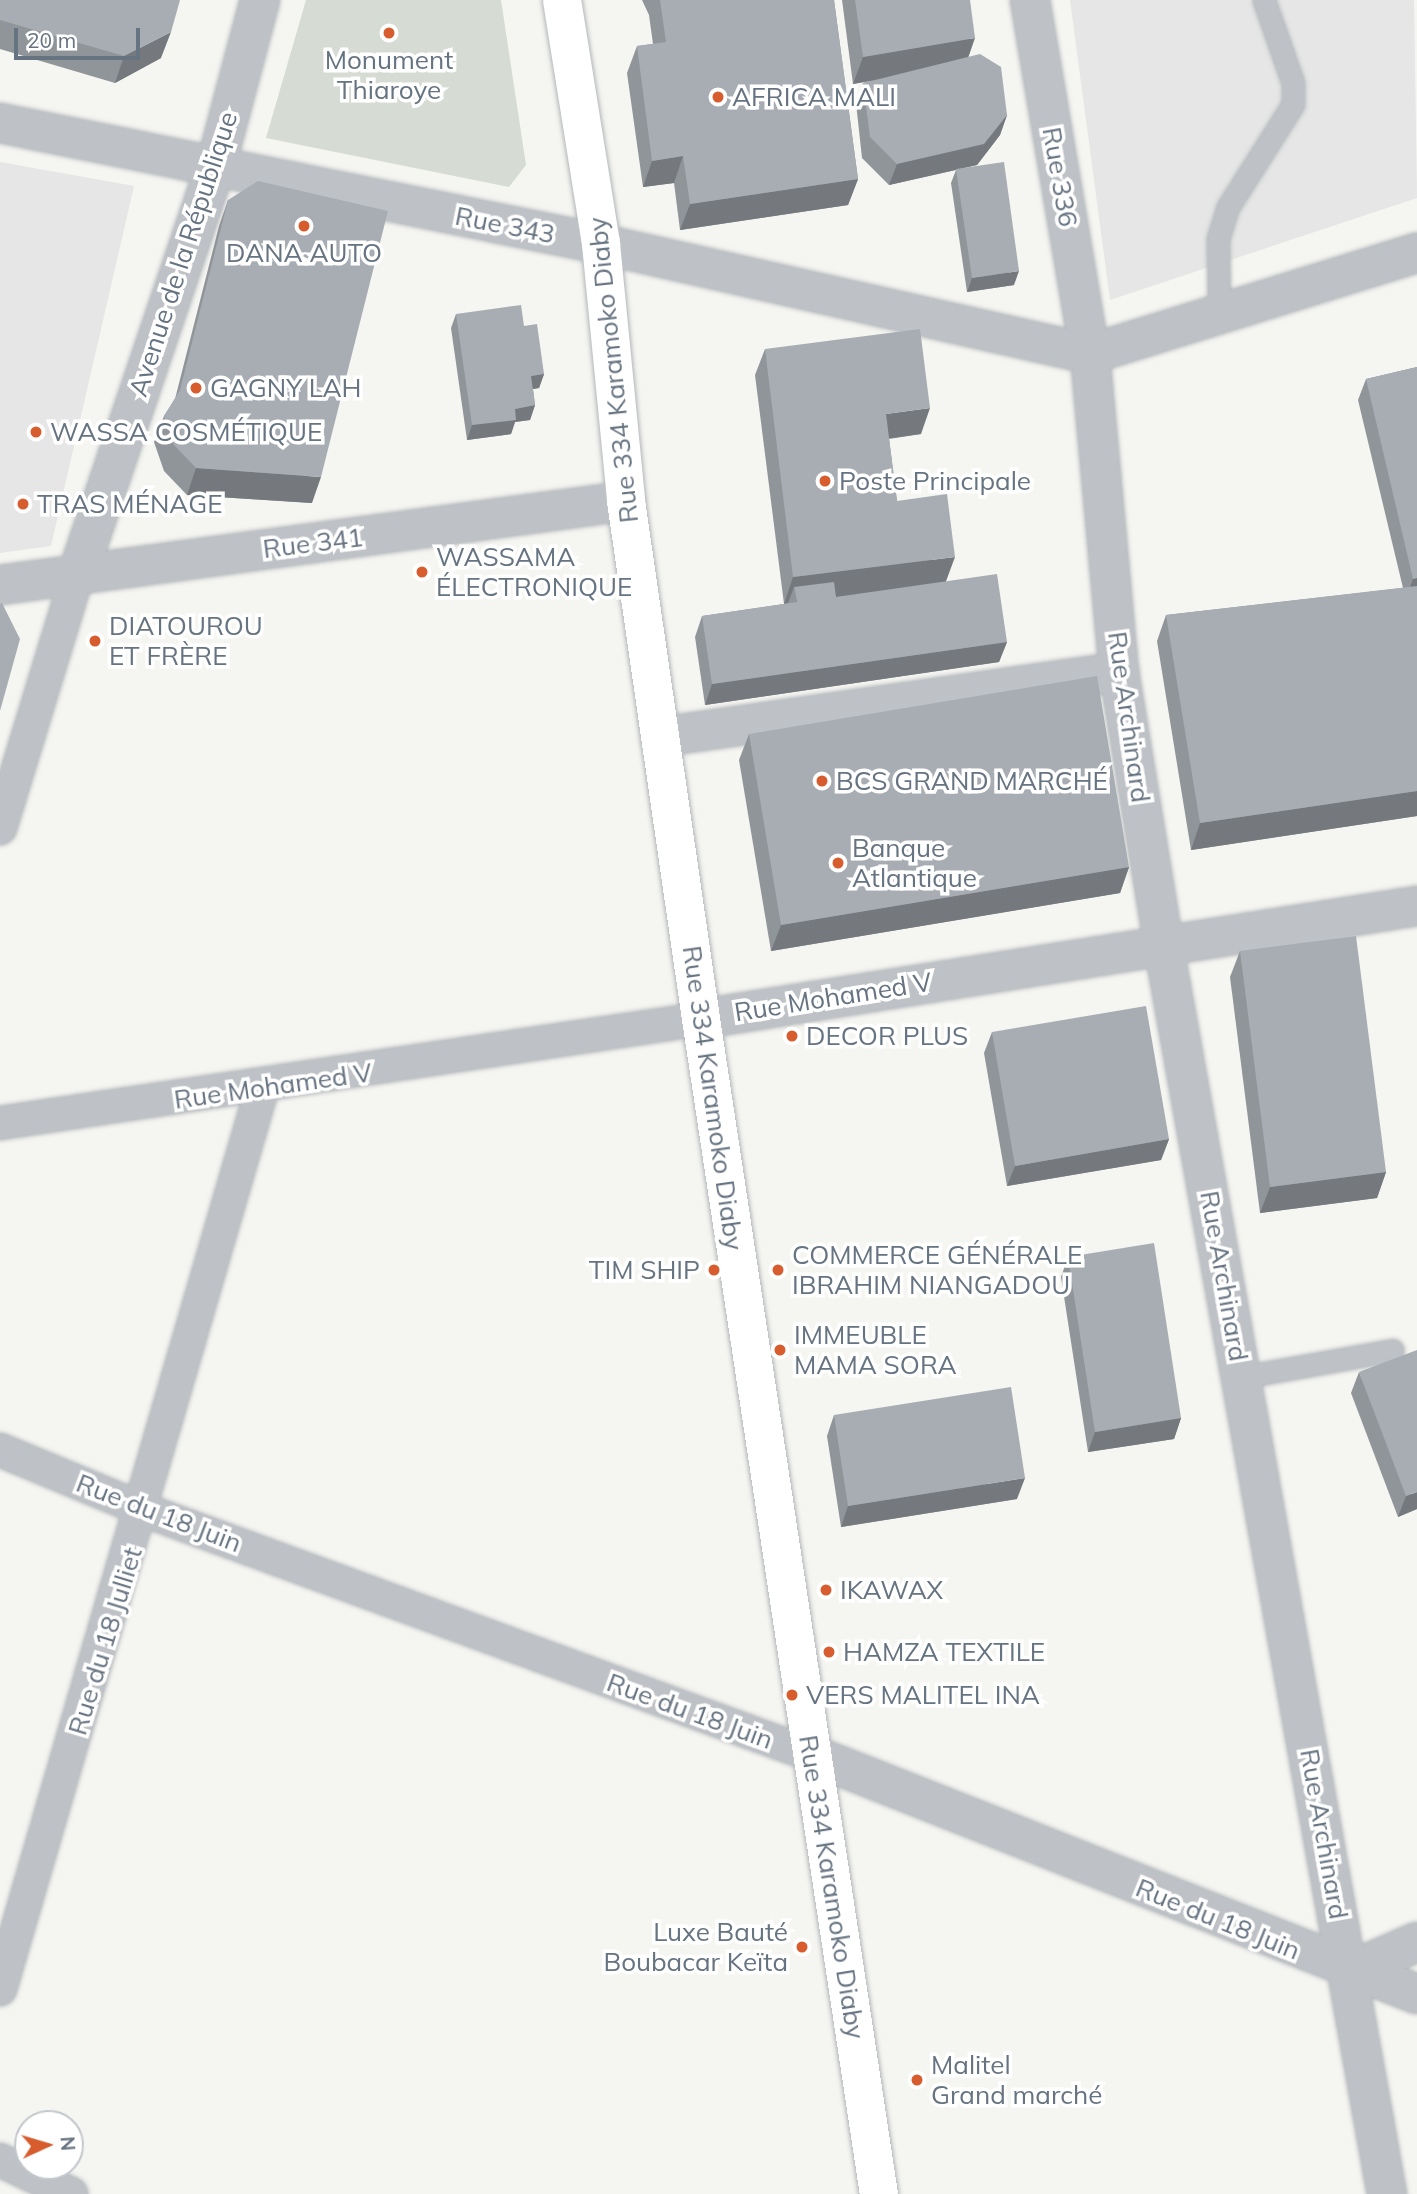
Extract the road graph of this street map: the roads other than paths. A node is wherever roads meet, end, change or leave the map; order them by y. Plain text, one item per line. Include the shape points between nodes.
1 (260, 0) edge
2 (562, 0) edge
3 (1030, 0) edge
4 (1264, 0) edge
5 (0, 124) edge
6 (215, 169) junction
7 (601, 244) junction
8 (1417, 253) edge
9 (1220, 314) junction
10 (1090, 354) junction
11 (626, 502) junction
12 (78, 573) junction
13 (0, 585) edge
14 (1119, 672) junction
15 (660, 737) junction
16 (0, 828) edge
17 (1417, 906) edge
18 (1163, 943) junction
19 (701, 1019) junction
20 (262, 1089) junction
21 (0, 1123) edge
22 (1393, 1350) dead end
23 (1242, 1377) junction
24 (0, 1450) edge
25 (144, 1510) junction
26 (812, 1755) junction
27 (1417, 1942) edge
28 (1349, 1972) junction
29 (0, 1989) edge
30 (1417, 1994) edge
31 (0, 2161) edge
32 (71, 2194) edge
33 (879, 2194) edge
34 (1387, 2194) edge

1 - 6 street, Avenue de la République
2 - 7 main road, Rue 334 Karamoko Diaby
3 - 10 street, Rue 336
4 - 9 lane via 1293,83 1293,104 1228,207 1218,239
5 - 6 street, Rue 343
6 - 7 street, Rue 343
6 - 12 street, Avenue de la République
7 - 10 street, Rue 343
7 - 11 main road, Rue 334 Karamoko Diaby
8 - 9 street
9 - 10 street
10 - 14 street, Rue Archinard
11 - 12 street, Rue 341
11 - 15 main road, Rue 334 Karamoko Diaby
12 - 13 street, Rue 341
12 - 16 street, Avenue de la République
14 - 15 street
14 - 18 street, Rue Archinard
15 - 19 main road, Rue 334 Karamoko Diaby
17 - 18 street, Rue Mohamed V
18 - 19 street, Rue Mohamed V
18 - 23 street, Rue Archinard
19 - 20 street, Rue Mohamed V
19 - 26 main road, Rue 334 Karamoko Diaby
20 - 21 street, Rue Mohamed V
20 - 25 street, Rue du 18 Julliet
22 - 23 lane
23 - 28 street, Rue Archinard
24 - 25 street, Rue du 18 Juin
25 - 26 street, Rue du 18 Juin
25 - 29 street, Rue du 18 Julliet
26 - 28 street, Rue du 18 Juin
26 - 33 main road, Rue 334 Karamoko Diaby
27 - 28 street
28 - 30 street, Rue du 18 Juin
28 - 34 street, Rue Archinard
31 - 32 street

